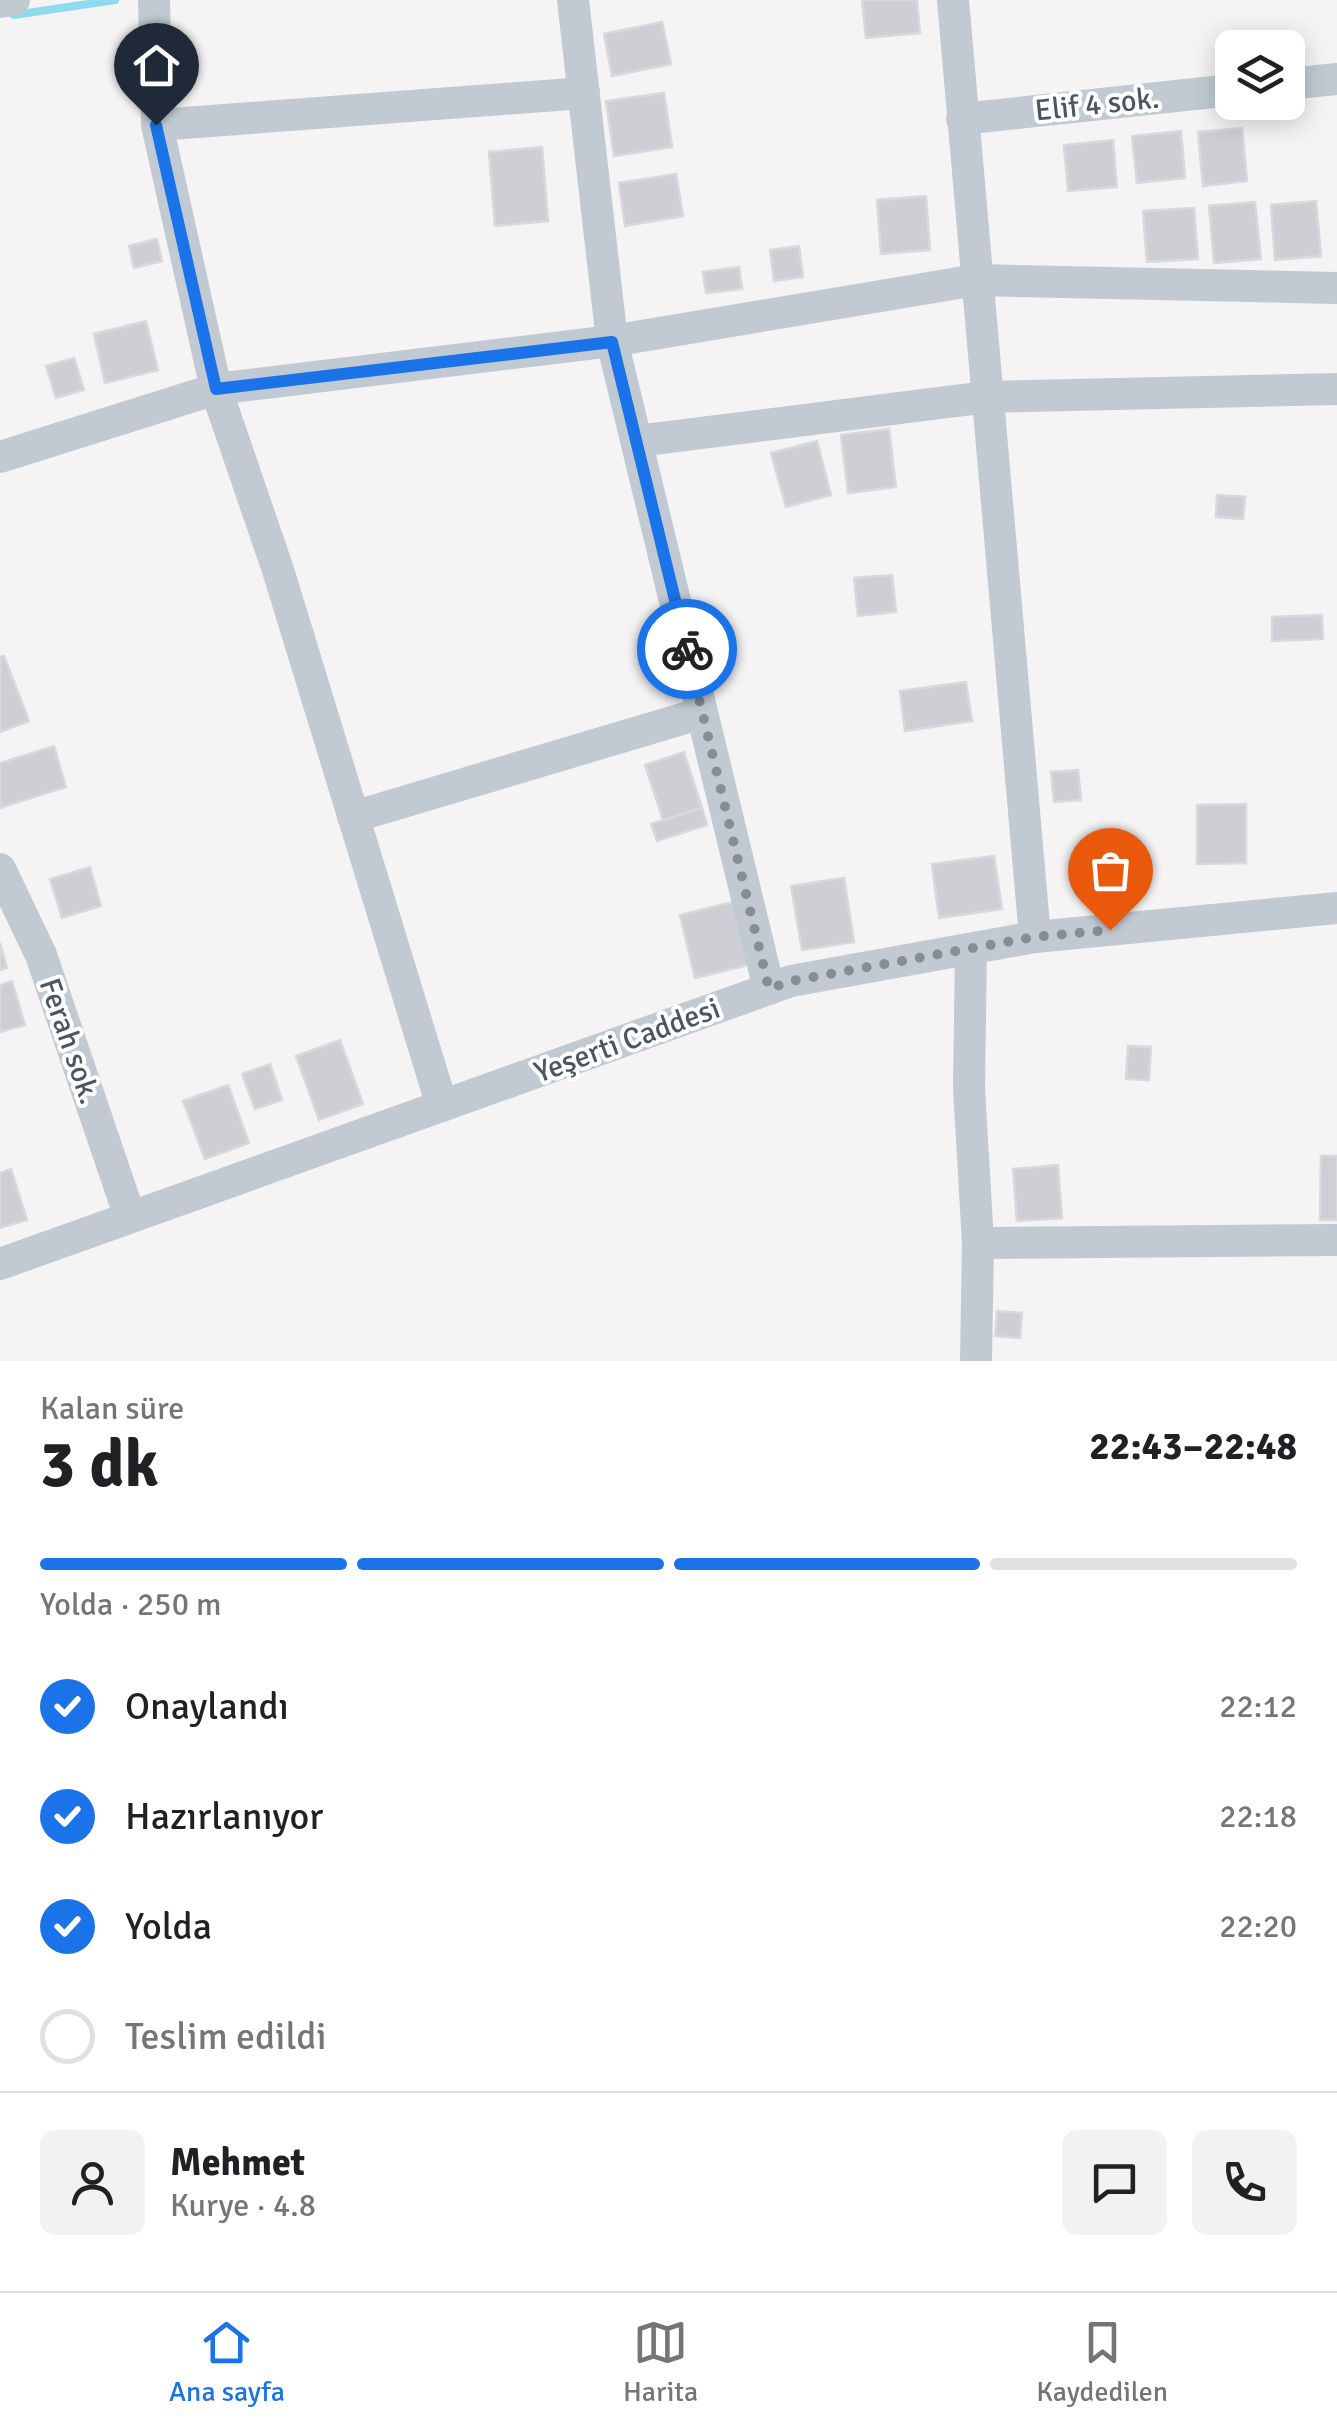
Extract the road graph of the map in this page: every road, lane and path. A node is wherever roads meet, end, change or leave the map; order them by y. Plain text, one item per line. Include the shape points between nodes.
1 (14, 0) edge
2 (154, 0) edge
3 (573, 0) edge
4 (953, 0) edge
5 (0, 2) edge
6 (1337, 79) edge
7 (1305, 82) edge
8 (1215, 92) edge
9 (584, 93) junction
10 (962, 118) junction
11 (156, 125) junction
12 (976, 280) junction
13 (1337, 288) edge
14 (612, 342) junction
15 (216, 389) junction
16 (1337, 389) edge
17 (987, 396) junction
18 (637, 441) junction
19 (0, 457) edge
20 (702, 713) junction
21 (353, 817) junction
22 (0, 869) edge
23 (1337, 908) edge
24 (1034, 937) junction
25 (971, 949) junction
26 (769, 989) junction
27 (442, 1106) junction
28 (130, 1218) junction
29 (1337, 1240) edge
30 (978, 1243) junction
31 (0, 1264) edge
32 (976, 1361) edge

1 - 5 street
2 - 11 street
3 - 9 street
4 - 10 street
6 - 7 street
8 - 10 street, Elif 4 sok.
9 - 11 street
9 - 14 street
10 - 12 street
11 - 15 street
12 - 13 street
12 - 14 street
12 - 17 street
14 - 15 street
14 - 18 street
15 - 19 street
15 - 21 street
16 - 17 street
17 - 18 street
17 - 24 street
18 - 20 street
20 - 21 street
20 - 26 street
21 - 27 street
22 - 28 street, Ferah sok. via 41,955
23 - 24 street, Yeşerti Caddesi
24 - 25 street, Yeşerti Caddesi
25 - 26 street, Yeşerti Caddesi
25 - 30 street via 969,1088
26 - 27 street, Yeşerti Caddesi
27 - 28 street, Yeşerti Caddesi
28 - 31 street, Yeşerti Caddesi
29 - 30 street
30 - 32 street

